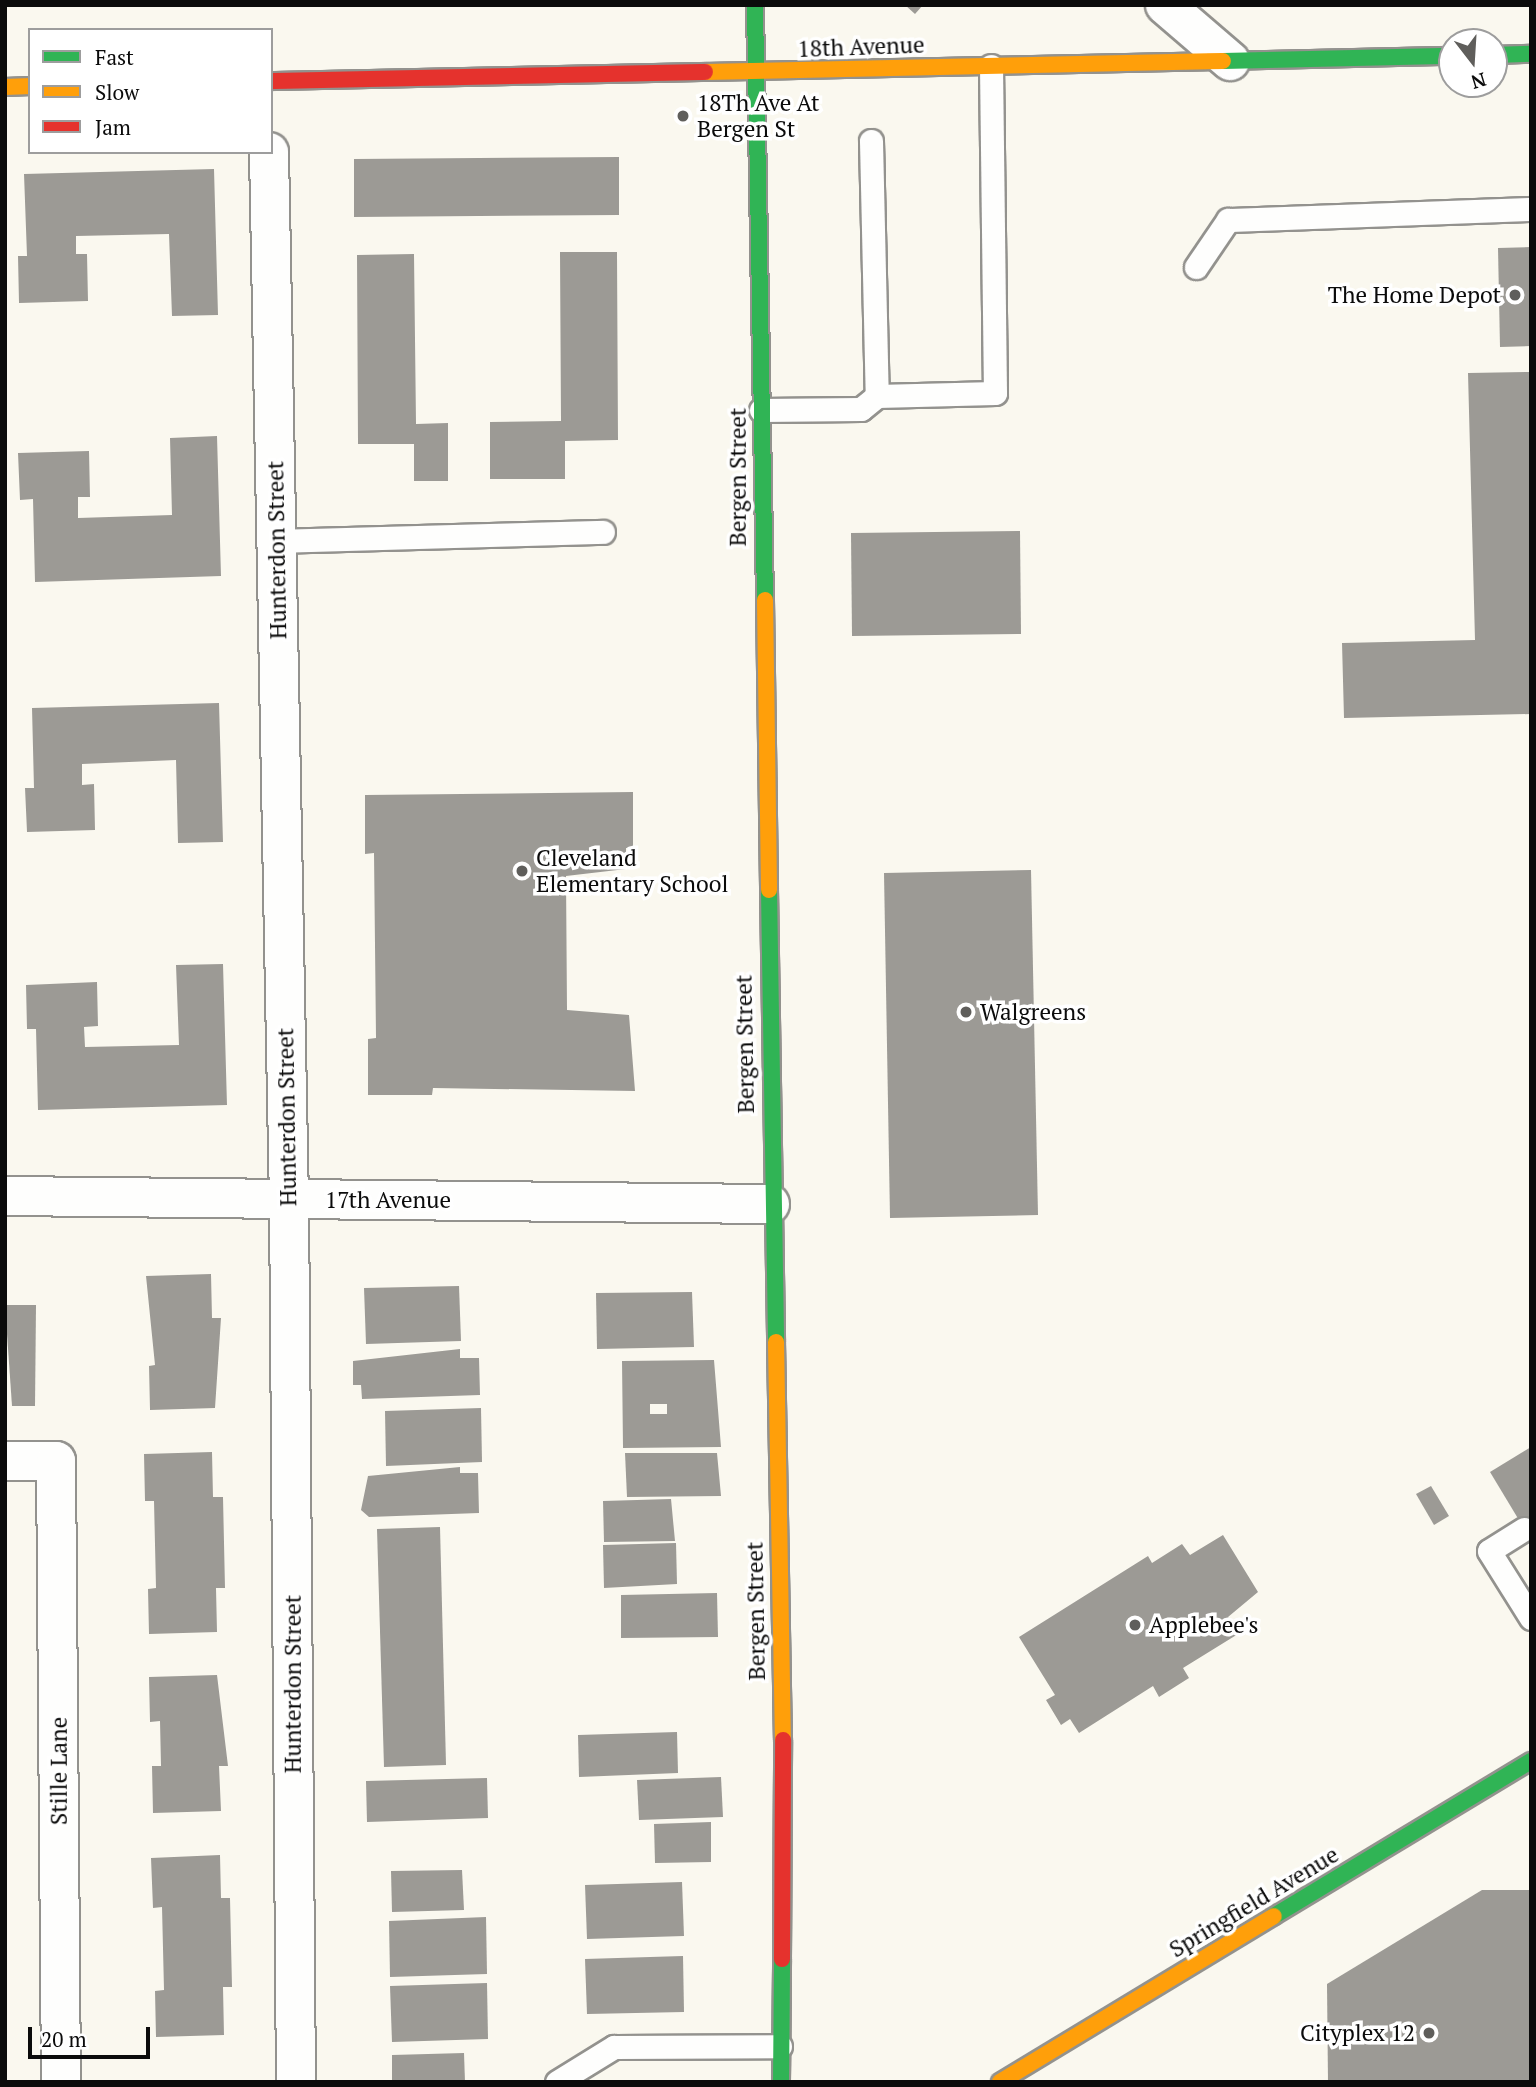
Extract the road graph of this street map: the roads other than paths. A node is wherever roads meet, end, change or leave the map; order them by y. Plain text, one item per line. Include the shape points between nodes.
1 (755, 5) edge
2 (1165, 5) edge
3 (1531, 54) edge
4 (1508, 55) edge
5 (1438, 56) edge
6 (1230, 61) junction
7 (991, 66) junction
8 (756, 73) junction
9 (273, 81) edge
10 (28, 86) edge
11 (5, 87) edge
12 (871, 141) dead end
13 (269, 154) edge
14 (1531, 209) edge
15 (1196, 267) dead end
16 (877, 396) junction
17 (761, 410) junction
18 (603, 532) dead end
19 (276, 541) junction
20 (5, 1196) edge
21 (289, 1199) junction
22 (770, 1203) junction
23 (5, 1461) edge
24 (1524, 1529) dead end
25 (1524, 1592) edge
26 (1531, 1618) edge
27 (1531, 1761) edge
28 (780, 2046) junction
29 (61, 2082) edge
30 (296, 2082) edge
31 (557, 2082) edge
32 (781, 2082) edge
33 (1000, 2082) edge

1 - 8 main road, Bergen Street
2 - 6 street
3 - 4 main road
5 - 6 main road, 18th Avenue
6 - 7 main road, 18th Avenue
7 - 8 main road, 18th Avenue
7 - 16 lane via 995,393
8 - 9 main road, 18th Avenue
8 - 17 main road, Bergen Street
10 - 11 main road
12 - 16 lane
13 - 19 street, Hunterdon Street
14 - 15 lane via 1228,220
16 - 17 lane via 861,409
17 - 22 main road, Bergen Street
18 - 19 lane
19 - 21 street, Hunterdon Street
20 - 21 street, 17th Avenue
21 - 22 street, 17th Avenue
21 - 30 street, Hunterdon Street
22 - 28 main road, Bergen Street via 783,1757
23 - 29 street, Stille Lane via 56,1461
24 - 25 lane via 1489,1551
25 - 26 lane
27 - 33 main road, Springfield Avenue
28 - 31 lane via 614,2047
28 - 32 main road, Bergen Street

